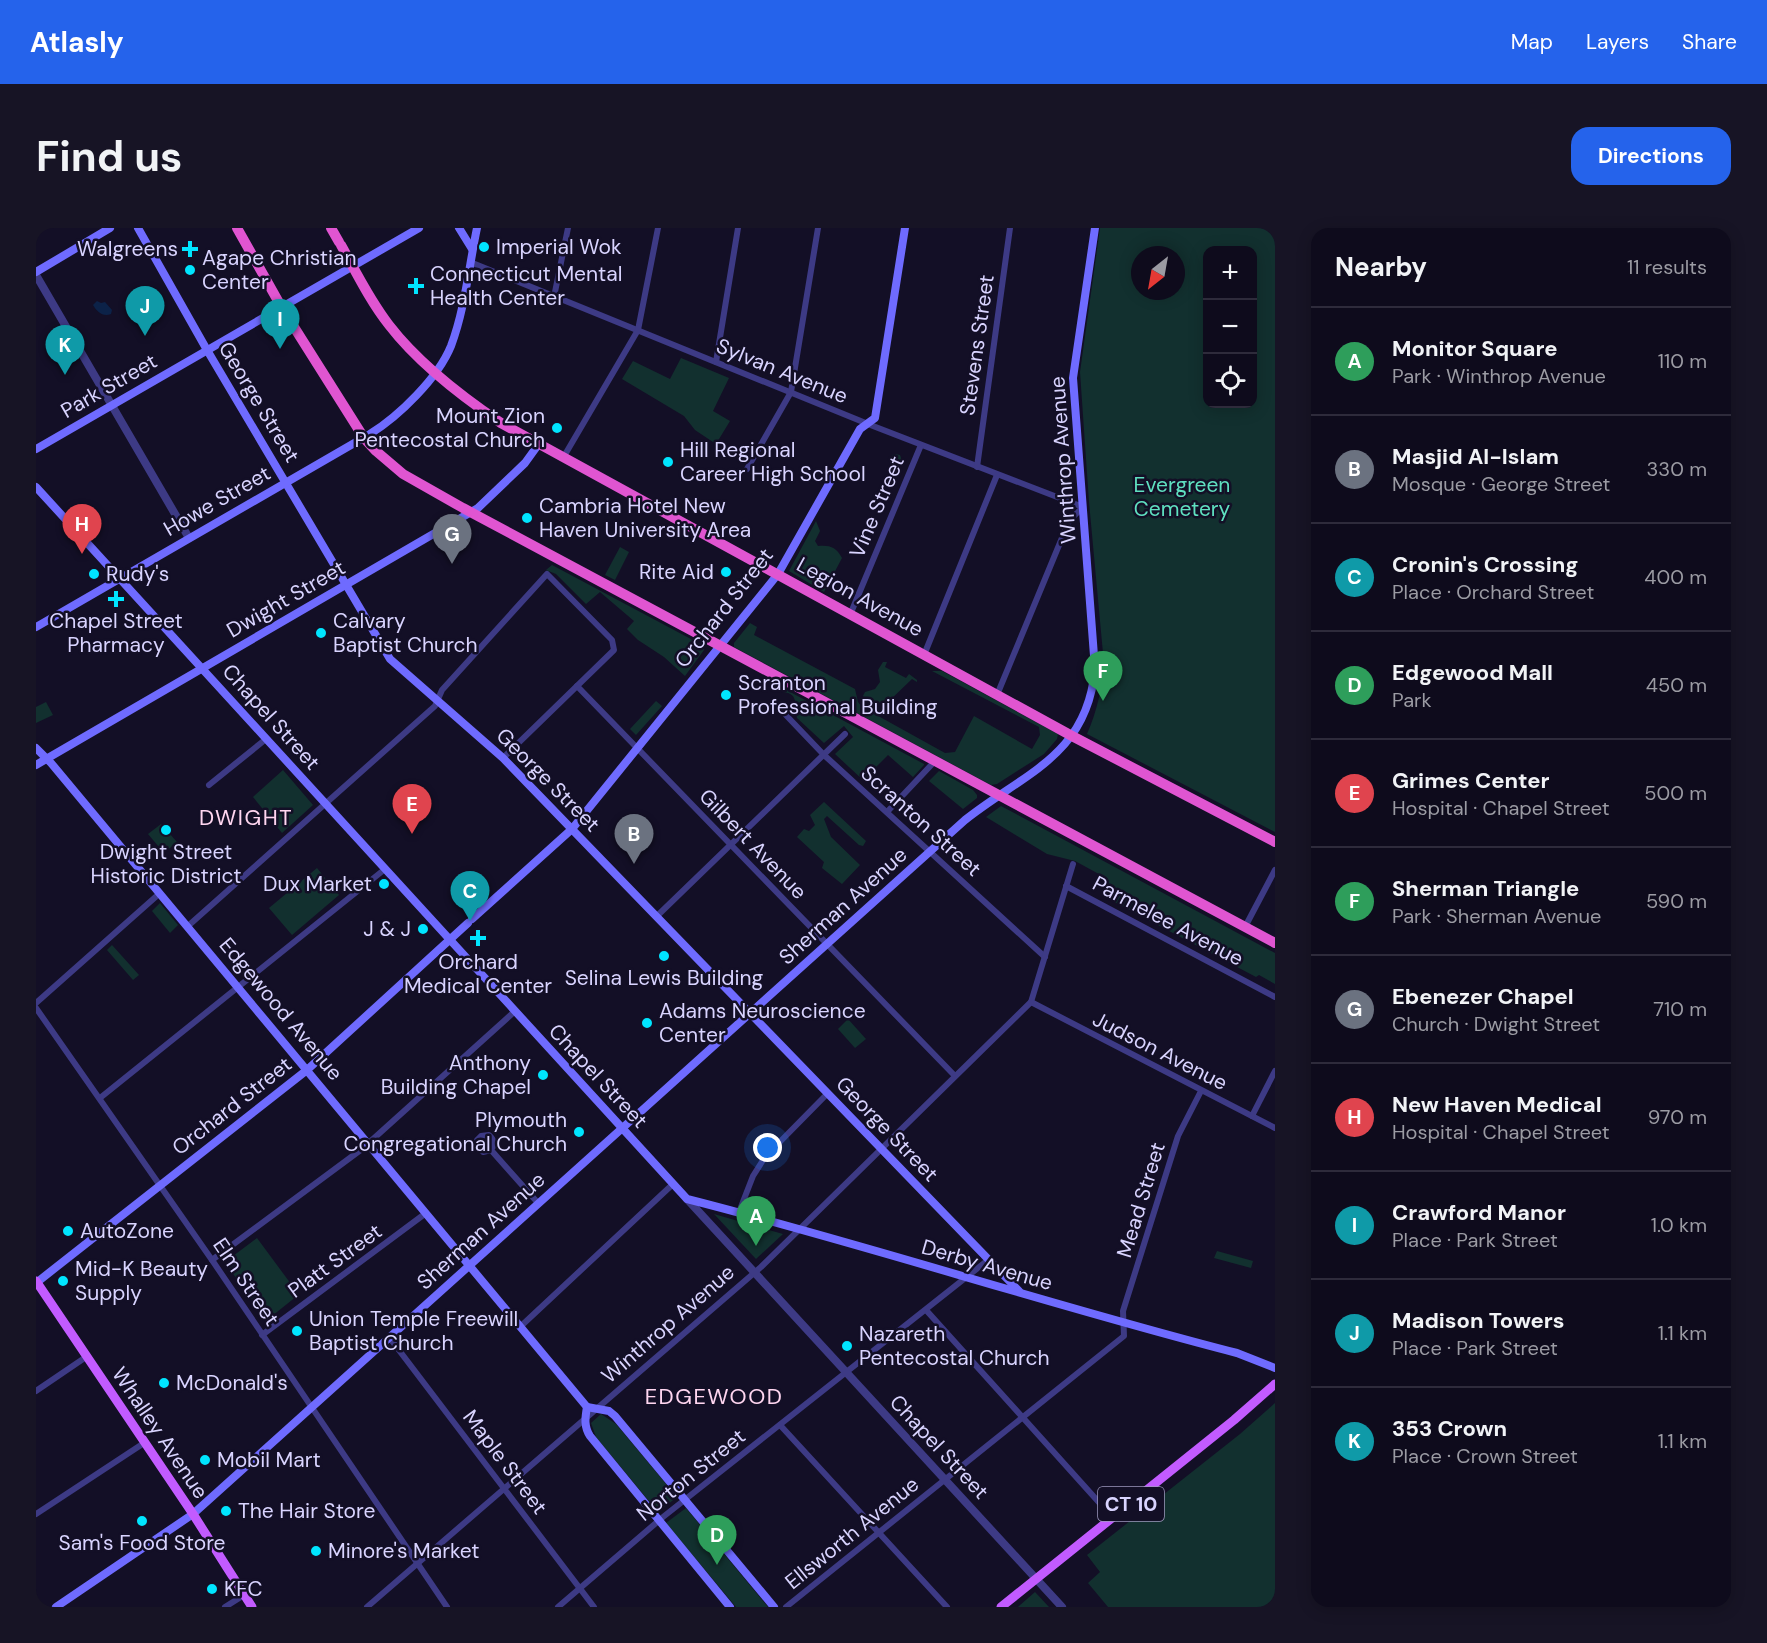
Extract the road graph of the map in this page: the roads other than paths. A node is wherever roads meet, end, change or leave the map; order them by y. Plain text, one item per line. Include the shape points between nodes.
1 (110, 228) edge
2 (138, 228) edge
3 (237, 228) edge
4 (331, 228) edge
5 (419, 228) edge
6 (459, 228) edge
7 (477, 228) edge
8 (568, 228) edge
9 (658, 228) edge
10 (738, 228) edge
11 (819, 228) edge
12 (905, 228) edge
13 (1010, 228) edge
14 (1095, 228) edge
15 (472, 249) junction
16 (470, 262) junction
17 (352, 265) junction
18 (36, 273) edge
19 (555, 297) junction
20 (282, 308) junction
21 (638, 330) junction
22 (207, 350) junction
23 (716, 362) junction
24 (435, 372) junction
25 (791, 392) junction
26 (112, 405) junction
27 (867, 423) junction
28 (364, 438) junction
29 (538, 445) junction
30 (921, 445) junction
31 (36, 449) edge
32 (563, 458) junction
33 (977, 467) junction
34 (747, 469) dead end
35 (997, 475) junction
36 (286, 483) junction
37 (36, 487) edge
38 (1083, 507) junction
39 (471, 512) junction
40 (189, 538) junction
41 (778, 574) junction
42 (121, 580) junction
43 (346, 585) junction
44 (850, 615) junction
45 (36, 627) edge
46 (719, 645) junction
47 (924, 655) junction
48 (1095, 655) joint
49 (202, 668) junction
50 (577, 686) junction
51 (997, 695) junction
52 (438, 700) junction
53 (782, 705) dead end
54 (845, 734) dead end
55 (1072, 736) junction
56 (266, 740) junction
57 (36, 748) edge
58 (637, 748) junction
59 (824, 754) junction
60 (47, 758) junction
61 (503, 758) junction
62 (936, 761) junction
63 (36, 765) edge
64 (210, 784) dead end
65 (998, 795) junction
66 (326, 804) junction
67 (887, 812) junction
68 (572, 829) junction
69 (1275, 842) edge
70 (731, 844) junction
71 (930, 852) junction
72 (1072, 864) dead end
73 (385, 869) junction
74 (1275, 870) edge
75 (1066, 886) junction
76 (160, 893) junction
77 (657, 916) junction
78 (188, 926) junction
79 (1245, 927) junction
80 (450, 939) junction
81 (1275, 943) edge
82 (827, 944) junction
83 (1045, 957) junction
84 (1254, 985) junction
85 (238, 986) junction
86 (1275, 992) edge
87 (1275, 997) edge
88 (1031, 1002) junction
89 (36, 1003) edge
90 (36, 1008) edge
91 (514, 1012) junction
92 (749, 1013) junction
93 (308, 1070) junction
94 (1275, 1071) edge
95 (955, 1076) junction
96 (1201, 1091) junction
97 (828, 1093) junction
98 (100, 1098) junction
99 (1252, 1116) junction
100 (1275, 1128) edge
101 (622, 1129) junction
102 (368, 1143) junction
103 (882, 1149) junction
104 (491, 1150) dead end
105 (673, 1184) junction
106 (160, 1186) junction
107 (687, 1199) junction
108 (538, 1203) junction
109 (739, 1212) junction
110 (426, 1213) junction
111 (800, 1229) junction
112 (212, 1260) junction
113 (988, 1260) junction
114 (470, 1265) junction
115 (754, 1273) junction
116 (965, 1278) junction
117 (36, 1282) edge
118 (1020, 1293) junction
119 (926, 1310) junction
120 (1124, 1323) junction
121 (520, 1327) junction
122 (262, 1335) junction
123 (390, 1337) junction
124 (86, 1357) junction
125 (1275, 1368) edge
126 (847, 1372) junction
127 (1275, 1384) edge
128 (36, 1390) edge
129 (311, 1407) junction
130 (587, 1407) junction
131 (598, 1408) junction
132 (1022, 1418) junction
133 (585, 1420) junction
134 (780, 1425) junction
135 (144, 1443) junction
136 (945, 1480) junction
137 (505, 1488) junction
138 (685, 1500) junction
139 (36, 1514) edge
140 (193, 1514) junction
141 (1113, 1518) junction
142 (659, 1520) junction
143 (880, 1533) junction
144 (418, 1564) junction
145 (1036, 1579) junction
146 (580, 1588) junction
147 (244, 1594) junction
148 (56, 1607) edge
149 (225, 1607) edge
150 (252, 1607) edge
151 (367, 1607) edge
152 (447, 1607) edge
153 (558, 1607) edge
154 (594, 1607) edge
155 (730, 1607) edge
156 (774, 1607) edge
157 (786, 1607) edge
158 (947, 1607) edge
159 (1001, 1607) edge
160 (1062, 1607) edge

1 - 18 main road
2 - 22 main road, George Street
3 - 20 highway
4 - 17 highway, Legion Avenue
5 - 17 main road, Park Street
6 - 15 main road
7 - 15 main road, Howe Street
8 - 19 street
9 - 21 street
10 - 23 street
11 - 25 street
12 - 27 main road, Orchard Street via 875,418
13 - 33 street, Stevens Street
14 - 38 main road, Winthrop Avenue via 1073,378
15 - 16 main road, Howe Street
16 - 19 street, Sylvan Avenue
16 - 24 main road, Howe Street via 457,328 444,361
17 - 20 main road, Park Street
17 - 24 highway, Legion Avenue via 389,325
18 - 26 street
19 - 21 street, Sylvan Avenue
20 - 22 main road, Park Street
20 - 28 highway
21 - 23 street, Sylvan Avenue
21 - 32 street
22 - 26 main road, Park Street
22 - 36 main road, George Street
23 - 25 street, Sylvan Avenue
24 - 28 main road, Howe Street via 387,422
24 - 29 highway, Legion Avenue via 482,410
25 - 27 street, Sylvan Avenue
25 - 34 street
26 - 31 main road, Park Street
26 - 40 street
27 - 30 street, Sylvan Avenue
27 - 41 main road, Orchard Street
28 - 36 main road, Howe Street
28 - 39 highway via 403,474
29 - 32 highway, Legion Avenue
29 - 39 main road, Dwight Street via 491,498
30 - 33 street, Sylvan Avenue
30 - 44 street, Vine Street
32 - 41 highway, Legion Avenue
33 - 35 street, Sylvan Avenue
35 - 38 street, Sylvan Avenue
35 - 47 street
36 - 40 main road, Howe Street
36 - 43 main road, George Street
37 - 42 main road, Chapel Street
38 - 48 main road, Winthrop Avenue
38 - 51 street via 1069,521
39 - 43 main road, Dwight Street
39 - 46 highway
40 - 42 main road, Howe Street
41 - 44 highway, Legion Avenue
41 - 46 main road, Orchard Street
42 - 45 main road, Howe Street
42 - 49 main road, Chapel Street
43 - 49 main road, Dwight Street
43 - 52 main road, George Street via 390,659
44 - 47 highway, Legion Avenue
46 - 58 main road, Orchard Street
46 - 62 highway
47 - 51 highway, Legion Avenue
48 - 55 main road, Sherman Avenue via 1090,701
49 - 56 main road, Chapel Street
49 - 60 main road, Dwight Street
50 - 52 street via 614,651 614,645 547,574 442,690
50 - 58 street, Gilbert Avenue
50 - 61 street
51 - 55 highway, Legion Avenue
52 - 61 main road, George Street
52 - 66 street
53 - 59 street, Scranton Street via 788,719
54 - 59 street
55 - 65 main road, Sherman Avenue via 1056,755
55 - 69 highway, Legion Avenue
56 - 64 street
56 - 66 main road, Chapel Street
57 - 60 main road, Edgewood Avenue
58 - 68 main road, Orchard Street
58 - 70 street, Gilbert Avenue
59 - 67 street, Scranton Street
59 - 70 street
60 - 63 main road, Dwight Street
60 - 76 main road, Edgewood Avenue
61 - 68 main road, George Street
62 - 65 highway
62 - 67 street
65 - 71 main road, Sherman Avenue
65 - 79 highway
66 - 73 main road, Chapel Street
66 - 78 street
67 - 71 street, Scranton Street
68 - 77 main road, George Street
68 - 80 main road, Orchard Street
70 - 77 street
70 - 82 street, Gilbert Avenue
71 - 82 main road, Sherman Avenue
71 - 83 street, Scranton Street
72 - 75 street, Winthrop Avenue
73 - 80 main road, Chapel Street
73 - 85 street
74 - 79 street
75 - 83 street, Winthrop Avenue
75 - 84 street, Parmelee Avenue
76 - 78 main road, Edgewood Avenue
76 - 89 street
77 - 92 main road, George Street
78 - 85 main road, Edgewood Avenue
79 - 81 highway
80 - 91 main road, Chapel Street
80 - 93 main road, Orchard Street
82 - 92 main road, Sherman Avenue
82 - 95 street, Gilbert Avenue
83 - 88 street, Winthrop Avenue
84 - 86 street, Parmelee Avenue
84 - 87 street, Parmelee Avenue
85 - 93 main road, Edgewood Avenue
85 - 98 street
88 - 95 street, Winthrop Avenue
88 - 96 street, Judson Avenue
90 - 98 street, Elm Street
91 - 101 main road, Chapel Street
91 - 102 street
92 - 97 main road, George Street
92 - 101 main road, Sherman Avenue
93 - 102 main road, Edgewood Avenue
93 - 106 main road, Orchard Street
94 - 99 street
95 - 103 street, Winthrop Avenue
96 - 99 street, Judson Avenue
96 - 120 street, Mead Street via 1178,1137 1123,1311
97 - 103 main road, George Street
97 - 109 street via 765,1157
98 - 106 street, Elm Street
99 - 100 street, Judson Avenue
101 - 105 main road, Chapel Street
101 - 108 main road, Sherman Avenue
102 - 110 main road, Edgewood Avenue
102 - 112 street
103 - 111 street, Winthrop Avenue
103 - 113 main road, George Street
104 - 108 street
105 - 107 main road, Chapel Street
105 - 121 street
106 - 112 street, Elm Street
106 - 117 main road, Orchard Street
107 - 109 main road, Derby Avenue
107 - 115 street, Chapel Street
108 - 114 main road, Sherman Avenue
109 - 111 main road, Derby Avenue
110 - 114 main road, Edgewood Avenue
110 - 122 street, Platt Street
111 - 115 street, Winthrop Avenue
111 - 116 main road, Derby Avenue
112 - 122 street, Elm Street
113 - 116 street, Norton Street
113 - 118 main road, George Street
114 - 121 main road, Edgewood Avenue
114 - 123 main road, Sherman Avenue
115 - 126 street, Chapel Street
115 - 131 street, Winthrop Avenue
116 - 118 main road, Derby Avenue
116 - 119 street, Norton Street
117 - 124 main road, Whalley Avenue
118 - 120 main road, Derby Avenue
119 - 126 street, Norton Street
119 - 132 street
120 - 125 main road, Derby Avenue via 1237,1353
120 - 132 street, Ellsworth Avenue via 1124,1336
121 - 130 main road, Edgewood Avenue
122 - 129 street, Elm Street
123 - 129 main road, Sherman Avenue
123 - 137 street, Maple Street
124 - 128 street
124 - 135 main road, Whalley Avenue
126 - 134 street, Norton Street
126 - 136 street, Chapel Street
127 - 141 main road, CT 10
129 - 140 main road, Sherman Avenue
129 - 144 street, Elm Street
130 - 131 main road
130 - 133 main road
131 - 133 street, Winthrop Avenue
131 - 138 main road via 615,1416
132 - 136 street, Ellsworth Avenue
132 - 141 street
133 - 137 street, Winthrop Avenue
133 - 142 main road via 590,1436
134 - 138 street, Norton Street
134 - 143 street
135 - 139 street
135 - 140 main road, Whalley Avenue
136 - 143 street, Ellsworth Avenue
136 - 145 street, Chapel Street
137 - 144 street, Winthrop Avenue
137 - 146 street, Maple Street
138 - 142 street, Norton Street
138 - 156 main road
140 - 147 main road, Whalley Avenue
140 - 148 main road, Sherman Avenue
141 - 145 main road, CT 10
142 - 146 street, Norton Street
142 - 155 main road
143 - 157 street, Ellsworth Avenue
143 - 158 street
144 - 151 street, Winthrop Avenue
144 - 152 street, Elm Street
145 - 159 main road, CT 10
145 - 160 street, Chapel Street
146 - 153 street, Norton Street
146 - 154 street, Maple Street
147 - 149 street
147 - 150 main road, Whalley Avenue

